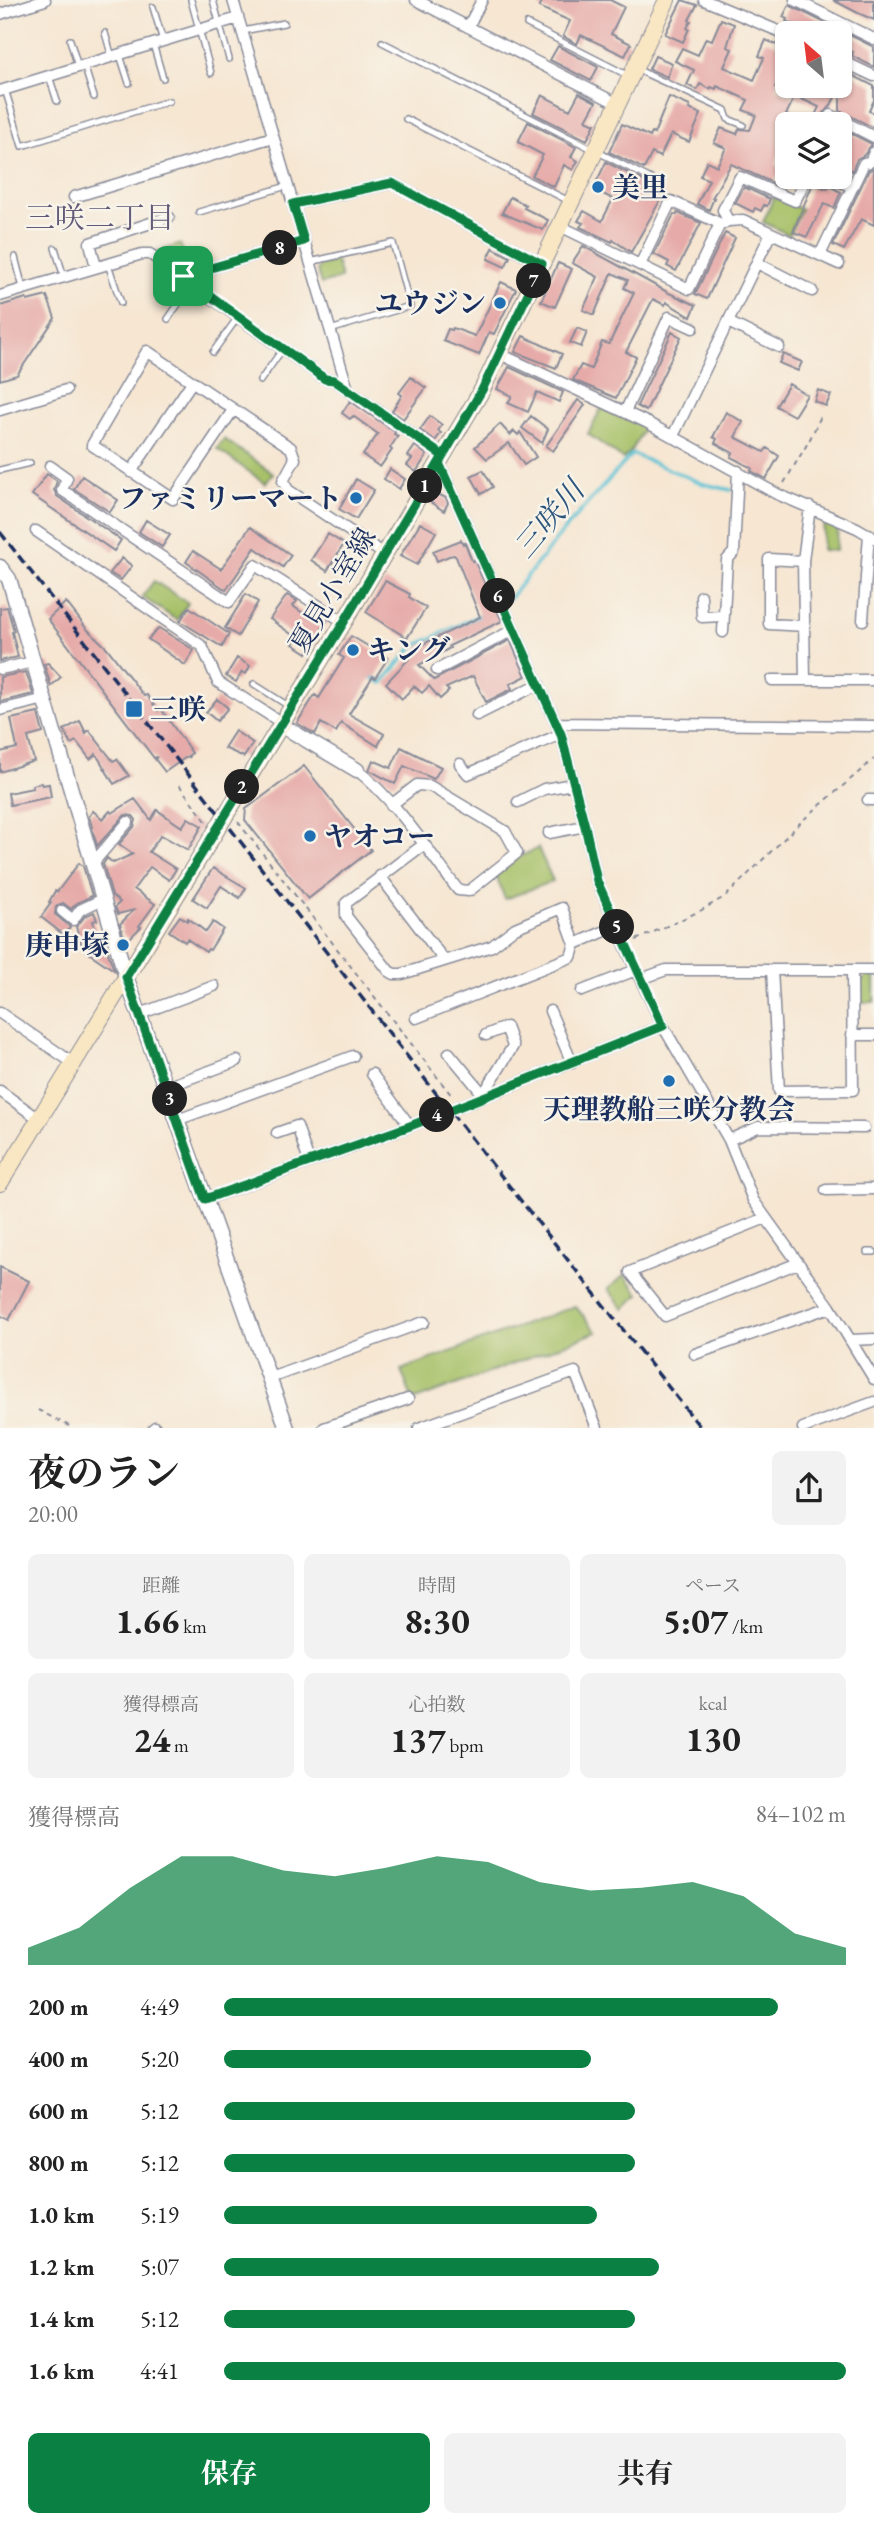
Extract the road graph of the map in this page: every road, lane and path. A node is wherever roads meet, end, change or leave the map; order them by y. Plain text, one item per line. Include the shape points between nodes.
1 (45, 0) edge
2 (191, 0) edge
3 (213, 0) edge
4 (233, 0) edge
5 (416, 0) edge
6 (482, 0) edge
7 (667, 0) edge
8 (704, 0) edge
9 (795, 0) edge
10 (153, 7) dead end
11 (0, 14) edge
12 (238, 18) junction
13 (284, 23) dead end
14 (219, 24) junction
15 (527, 24) dead end
16 (468, 27) junction
17 (199, 30) junction
18 (775, 30) edge
19 (242, 32) junction
20 (105, 33) dead end
21 (874, 39) edge
22 (70, 40) dead end
23 (158, 42) junction
24 (383, 42) dead end
25 (116, 55) junction
26 (229, 59) dead end
27 (81, 66) junction
28 (852, 66) edge
29 (211, 73) dead end
30 (632, 73) junction
31 (49, 76) junction
32 (874, 76) edge
33 (163, 78) dead end
34 (129, 83) dead end
35 (3, 90) edge
36 (94, 97) dead end
37 (57, 101) dead end
38 (169, 101) dead end
39 (618, 104) junction
40 (406, 120) dead end
41 (743, 125) dead end
42 (852, 125) edge
43 (274, 137) junction
44 (874, 137) edge
45 (595, 150) junction
46 (874, 152) edge
47 (651, 179) dead end
48 (288, 185) junction
49 (852, 187) edge
50 (801, 189) edge
51 (851, 189) edge
52 (74, 197) dead end
53 (571, 202) junction
54 (293, 204) junction
55 (199, 212) dead end
56 (169, 217) dead end
57 (725, 222) junction
58 (559, 226) junction
59 (771, 233) junction
60 (304, 241) junction
61 (55, 248) dead end
62 (820, 255) junction
63 (15, 257) dead end
64 (310, 262) junction
65 (757, 263) junction
66 (108, 264) junction
67 (542, 264) junction
68 (839, 264) dead end
69 (640, 265) junction
70 (96, 267) junction
71 (64, 277) junction
72 (188, 279) junction
73 (24, 289) junction
74 (812, 291) dead end
75 (0, 296) edge
76 (121, 303) dead end
77 (239, 316) junction
78 (168, 319) dead end
79 (728, 322) junction
80 (693, 328) dead end
81 (330, 330) junction
82 (779, 347) dead end
83 (283, 348) junction
84 (213, 352) dead end
85 (499, 354) junction
86 (192, 382) junction
87 (260, 382) dead end
88 (66, 390) dead end
89 (348, 390) junction
90 (0, 410) edge
91 (233, 410) junction
92 (625, 412) junction
93 (822, 414) dead end
94 (673, 436) junction
95 (441, 459) junction
96 (30, 463) dead end
97 (50, 466) dead end
98 (0, 470) edge
99 (738, 471) junction
100 (131, 472) junction
101 (777, 494) junction
102 (810, 507) junction
103 (36, 531) dead end
104 (871, 536) edge
105 (384, 554) junction
106 (803, 561) junction
107 (0, 567) edge
108 (5, 580) edge
109 (701, 596) dead end
110 (723, 616) junction
111 (863, 620) dead end
112 (344, 622) junction
113 (805, 626) junction
114 (513, 630) junction
115 (723, 632) dead end
116 (34, 662) junction
117 (0, 669) edge
118 (438, 670) dead end
119 (772, 680) dead end
120 (805, 680) junction
121 (874, 680) edge
122 (254, 684) dead end
123 (539, 684) junction
124 (45, 699) junction
125 (291, 708) junction
126 (0, 710) edge
127 (477, 715) dead end
128 (556, 723) junction
129 (281, 724) junction
130 (874, 726) edge
131 (561, 734) junction
132 (874, 759) edge
133 (460, 764) dead end
134 (357, 770) joint
135 (573, 784) junction
136 (179, 785) dead end
137 (518, 802) dead end
138 (391, 805) junction
139 (235, 819) dead end
140 (128, 822) dead end
141 (208, 824) dead end
142 (585, 826) junction
143 (549, 833) dead end
144 (423, 845) junction
145 (93, 863) junction
146 (380, 876) junction
147 (103, 899) junction
148 (62, 911) dead end
149 (617, 926) junction
150 (575, 944) junction
151 (625, 945) junction
152 (444, 960) junction
153 (772, 970) junction
154 (852, 970) junction
155 (874, 970) edge
156 (638, 975) junction
157 (126, 977) junction
158 (214, 986) dead end
159 (582, 991) dead end
160 (550, 1011) dead end
161 (0, 1013) edge
162 (140, 1014) junction
163 (416, 1018) dead end
164 (663, 1026) junction
165 (852, 1034) junction
166 (486, 1035) dead end
167 (874, 1035) edge
168 (449, 1052) dead end
169 (353, 1056) dead end
170 (237, 1061) dead end
171 (74, 1063) junction
172 (572, 1063) junction
173 (372, 1074) dead end
174 (166, 1087) junction
175 (0, 1091) edge
176 (482, 1096) junction
177 (460, 1106) junction
178 (39, 1119) junction
179 (177, 1120) junction
180 (410, 1126) junction
181 (864, 1128) dead end
182 (277, 1133) dead end
183 (729, 1140) junction
184 (309, 1163) junction
185 (0, 1183) edge
186 (874, 1189) edge
187 (827, 1190) dead end
188 (205, 1199) junction
189 (766, 1218) junction
190 (798, 1263) junction
191 (830, 1307) junction
192 (424, 1322) dead end
193 (874, 1339) edge
194 (850, 1340) junction
195 (695, 1354) dead end
196 (270, 1378) junction
197 (874, 1379) edge
198 (408, 1399) dead end
199 (874, 1402) edge
200 (38, 1410) dead end
201 (73, 1428) edge
202 (287, 1428) edge
203 (324, 1428) edge
204 (419, 1428) edge
205 (597, 1428) edge
206 (803, 1428) edge

1 - 11 street
2 - 17 lane
3 - 14 lane
4 - 12 street
5 - 16 street
6 - 16 street
7 - 30 main road, 夏見小室線
8 - 18 street
9 - 21 street
10 - 23 lane
12 - 14 street
12 - 19 street
13 - 19 lane
14 - 17 street
14 - 26 lane
15 - 30 lane
16 - 39 street
17 - 23 street
17 - 29 lane
19 - 43 street
20 - 25 lane
22 - 27 lane
23 - 25 street
23 - 33 lane
24 - 45 lane
25 - 27 street
25 - 34 lane
27 - 31 street
27 - 36 lane
28 - 32 street
30 - 39 main road, 夏見小室線
30 - 41 lane via 724,110 728,119
31 - 35 street
31 - 37 lane
35 - 38 lane via 22,146
39 - 45 main road, 夏見小室線
40 - 53 lane
42 - 44 street
43 - 48 street
43 - 52 street
45 - 47 lane
45 - 53 main road, 夏見小室線
46 - 49 street
48 - 54 street
48 - 55 lane
50 - 57 street via 795,201 740,177 723,210
51 - 62 street
53 - 58 main road, 夏見小室線
54 - 60 street
54 - 67 street via 392,183
56 - 70 street via 90,243
57 - 59 street via 743,220
57 - 69 street via 671,201
57 - 69 street via 689,289
58 - 67 main road, 夏見小室線
58 - 69 street
59 - 62 street
59 - 65 street
60 - 64 street
60 - 72 street
61 - 71 lane
62 - 68 street
63 - 73 lane
64 - 81 street
64 - 81 lane via 393,243 410,306
65 - 74 street
65 - 79 street
66 - 70 street
66 - 72 street via 150,254
66 - 76 lane
67 - 85 main road, 夏見小室線
70 - 71 street
71 - 73 street
72 - 77 street
72 - 78 lane
73 - 75 street
77 - 83 street
77 - 84 lane
79 - 82 street
79 - 94 street
80 - 92 street via 670,317
81 - 89 street
83 - 87 lane
83 - 89 street
85 - 92 street
85 - 95 main road, 夏見小室線
86 - 91 street
86 - 100 street
86 - 100 street via 147,351 92,445
88 - 90 street
89 - 95 street
91 - 100 street via 173,499
91 - 105 street via 292,449 295,459 283,481 288,490
92 - 94 street
93 - 101 path
94 - 99 street
95 - 105 main road, 夏見小室線
95 - 114 street
96 - 98 lane
97 - 112 street via 66,478 62,490 229,602 255,565
99 - 101 street
99 - 110 street via 734,552 727,560
101 - 102 street
102 - 104 street
102 - 106 street
103 - 129 street via 202,646 218,682
104 - 111 street
105 - 112 main road, 夏見小室線
106 - 113 street
106 - 113 street via 769,559 769,624
107 - 108 street
108 - 116 street
109 - 110 street via 702,617
110 - 115 street
112 - 125 main road, 夏見小室線
113 - 120 street
114 - 118 street
114 - 123 street
116 - 117 street
116 - 124 street
119 - 120 street
120 - 121 street
122 - 125 lane
123 - 127 street
123 - 128 street
124 - 126 street
124 - 145 street
125 - 129 main road, 夏見小室線
128 - 130 street
128 - 131 street
129 - 134 street
129 - 157 main road, 夏見小室線
131 - 133 street via 468,774
131 - 135 street
132 - 151 path via 726,896
134 - 138 street
135 - 137 street via 544,789
135 - 142 street
136 - 141 path
138 - 144 street
138 - 144 street via 417,785 430,786 505,831 517,853 463,892
139 - 177 path
140 - 145 street
142 - 143 street
142 - 149 street via 597,881
144 - 146 street
145 - 147 street
146 - 152 street
146 - 152 street via 345,903 346,916 394,974
147 - 148 street via 80,909 72,920
147 - 157 street
149 - 150 street
149 - 151 street
150 - 152 street via 562,908 515,928 492,946
150 - 163 street via 571,957
151 - 156 street
153 - 154 street
153 - 156 street via 666,970
153 - 165 street via 779,1091 853,1090
154 - 155 street
154 - 165 street
156 - 159 street
156 - 164 street
157 - 162 street
157 - 171 main road, 夏見小室線
158 - 162 street
160 - 172 street
161 - 171 street
162 - 174 street
164 - 172 street
164 - 183 street
165 - 167 street
166 - 176 street via 506,1027 513,1046
168 - 176 street
169 - 179 street
170 - 174 street
171 - 178 main road, 夏見小室線
172 - 176 street
173 - 180 street
174 - 179 street
175 - 178 street
176 - 177 street
177 - 180 street
178 - 185 main road, 夏見小室線
179 - 188 street
180 - 184 street
181 - 183 street via 758,1127
182 - 184 street via 297,1126
183 - 189 street via 748,1190
184 - 188 street
186 - 187 street
188 - 196 street
189 - 190 street
189 - 190 street via 630,1272 665,1315
190 - 191 street
191 - 194 street
191 - 195 street
192 - 196 street
193 - 194 street
194 - 197 street
196 - 202 street
198 - 203 street
199 - 206 street
200 - 201 path
204 - 205 street via 575,1372

